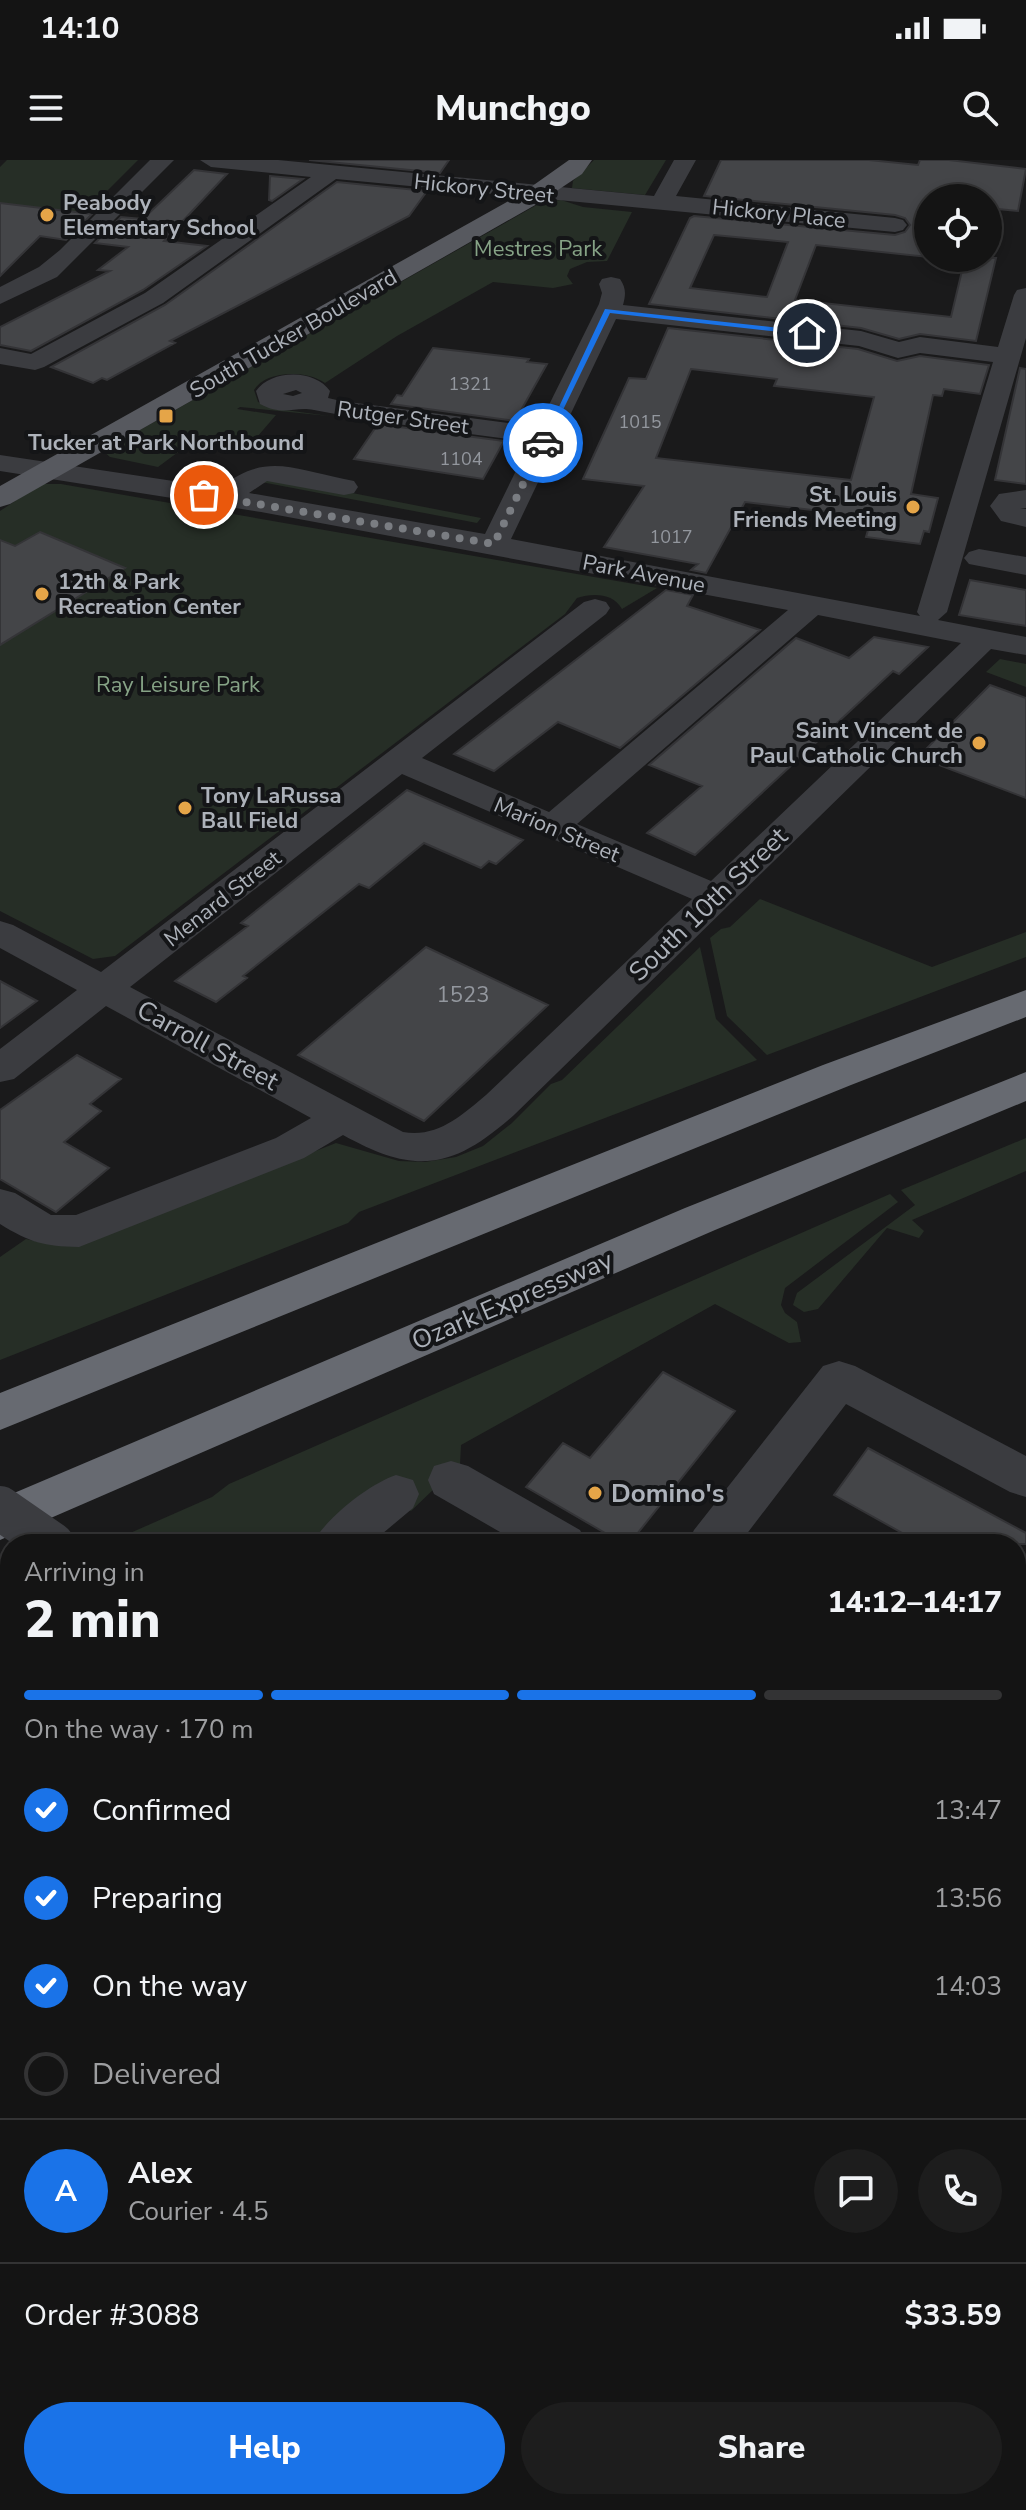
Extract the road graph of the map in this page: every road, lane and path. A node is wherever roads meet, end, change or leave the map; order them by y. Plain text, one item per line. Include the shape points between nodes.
1 (163, 160) edge
2 (211, 160) edge
3 (551, 160) edge
4 (581, 160) edge
5 (685, 160) edge
6 (286, 164) edge
7 (332, 172) junction
8 (510, 190) junction
9 (539, 193) junction
10 (662, 202) junction
11 (895, 225) dead end
12 (48, 241) dead end
13 (4, 273) edge
14 (26, 284) junction
15 (1026, 295) edge
16 (0, 297) edge
17 (0, 356) edge
18 (1008, 356) junction
19 (308, 401) dead end
20 (547, 436) junction
21 (24, 461) edge
22 (377, 493) dead end
23 (230, 494) junction
24 (0, 498) edge
25 (1026, 499) edge
26 (261, 503) junction
27 (1026, 518) edge
28 (496, 525) junction
29 (979, 558) dead end
30 (1026, 566) edge
31 (812, 605) junction
32 (595, 608) dead end
33 (932, 612) dead end
34 (984, 638) junction
35 (1026, 646) edge
36 (400, 761) junction
37 (553, 827) junction
38 (715, 896) junction
39 (0, 933) edge
40 (105, 988) junction
41 (1026, 1003) edge
42 (0, 1069) edge
43 (1026, 1086) edge
44 (342, 1118) junction
45 (419, 1149) joint
46 (0, 1204) edge
47 (0, 1412) edge
48 (1026, 1478) edge
49 (451, 1480) dead end
50 (396, 1494) dead end
51 (0, 1508) edge
52 (0, 1520) edge
53 (38, 1534) edge
54 (348, 1534) edge
55 (546, 1534) edge
56 (719, 1534) edge

1 - 14 street via 68,255
2 - 6 street, Hickory Street
3 - 8 main road, South Tucker Boulevard
4 - 9 main road, South Tucker Boulevard
5 - 10 street
6 - 7 street, Hickory Street
7 - 8 street, Hickory Street
7 - 17 street via 154,298 35,362
8 - 9 street, Hickory Street
8 - 21 main road, South Tucker Boulevard
9 - 10 street, Hickory Street
9 - 21 main road, South Tucker Boulevard
10 - 11 street, Hickory Place
12 - 13 street via 22,266
13 - 14 street
14 - 16 street
15 - 18 street
18 - 20 street via 920,345 898,350 600,286
18 - 33 street
19 - 20 street, Rutger Street
20 - 28 street
21 - 23 street, Park Avenue via 176,478
21 - 24 main road, South Tucker Boulevard
21 - 26 street, Park Avenue
22 - 23 street via 267,473 251,477
23 - 26 street, Park Avenue
25 - 27 street via 1004,506 1011,515
26 - 28 street, Park Avenue
28 - 31 street, Park Avenue
29 - 30 street
31 - 34 street, Park Avenue
31 - 37 street
32 - 36 street, Menard Street
34 - 35 street, Park Avenue
34 - 38 street, South 10th Street
36 - 37 street, Marion Street
36 - 40 street, Menard Street
37 - 38 street, Marion Street
38 - 45 street, South 10th Street via 478,1125 447,1142
39 - 40 street, Carroll Street
40 - 42 street, Menard Street
40 - 44 street, Carroll Street
41 - 47 highway
43 - 52 highway, Ozark Expressway via 700,1219
44 - 45 street, Carroll Street via 392,1144
44 - 46 street via 290,1148 79,1231 43,1230
48 - 56 street via 839,1379
49 - 55 street
50 - 54 street
51 - 53 street, bridge

